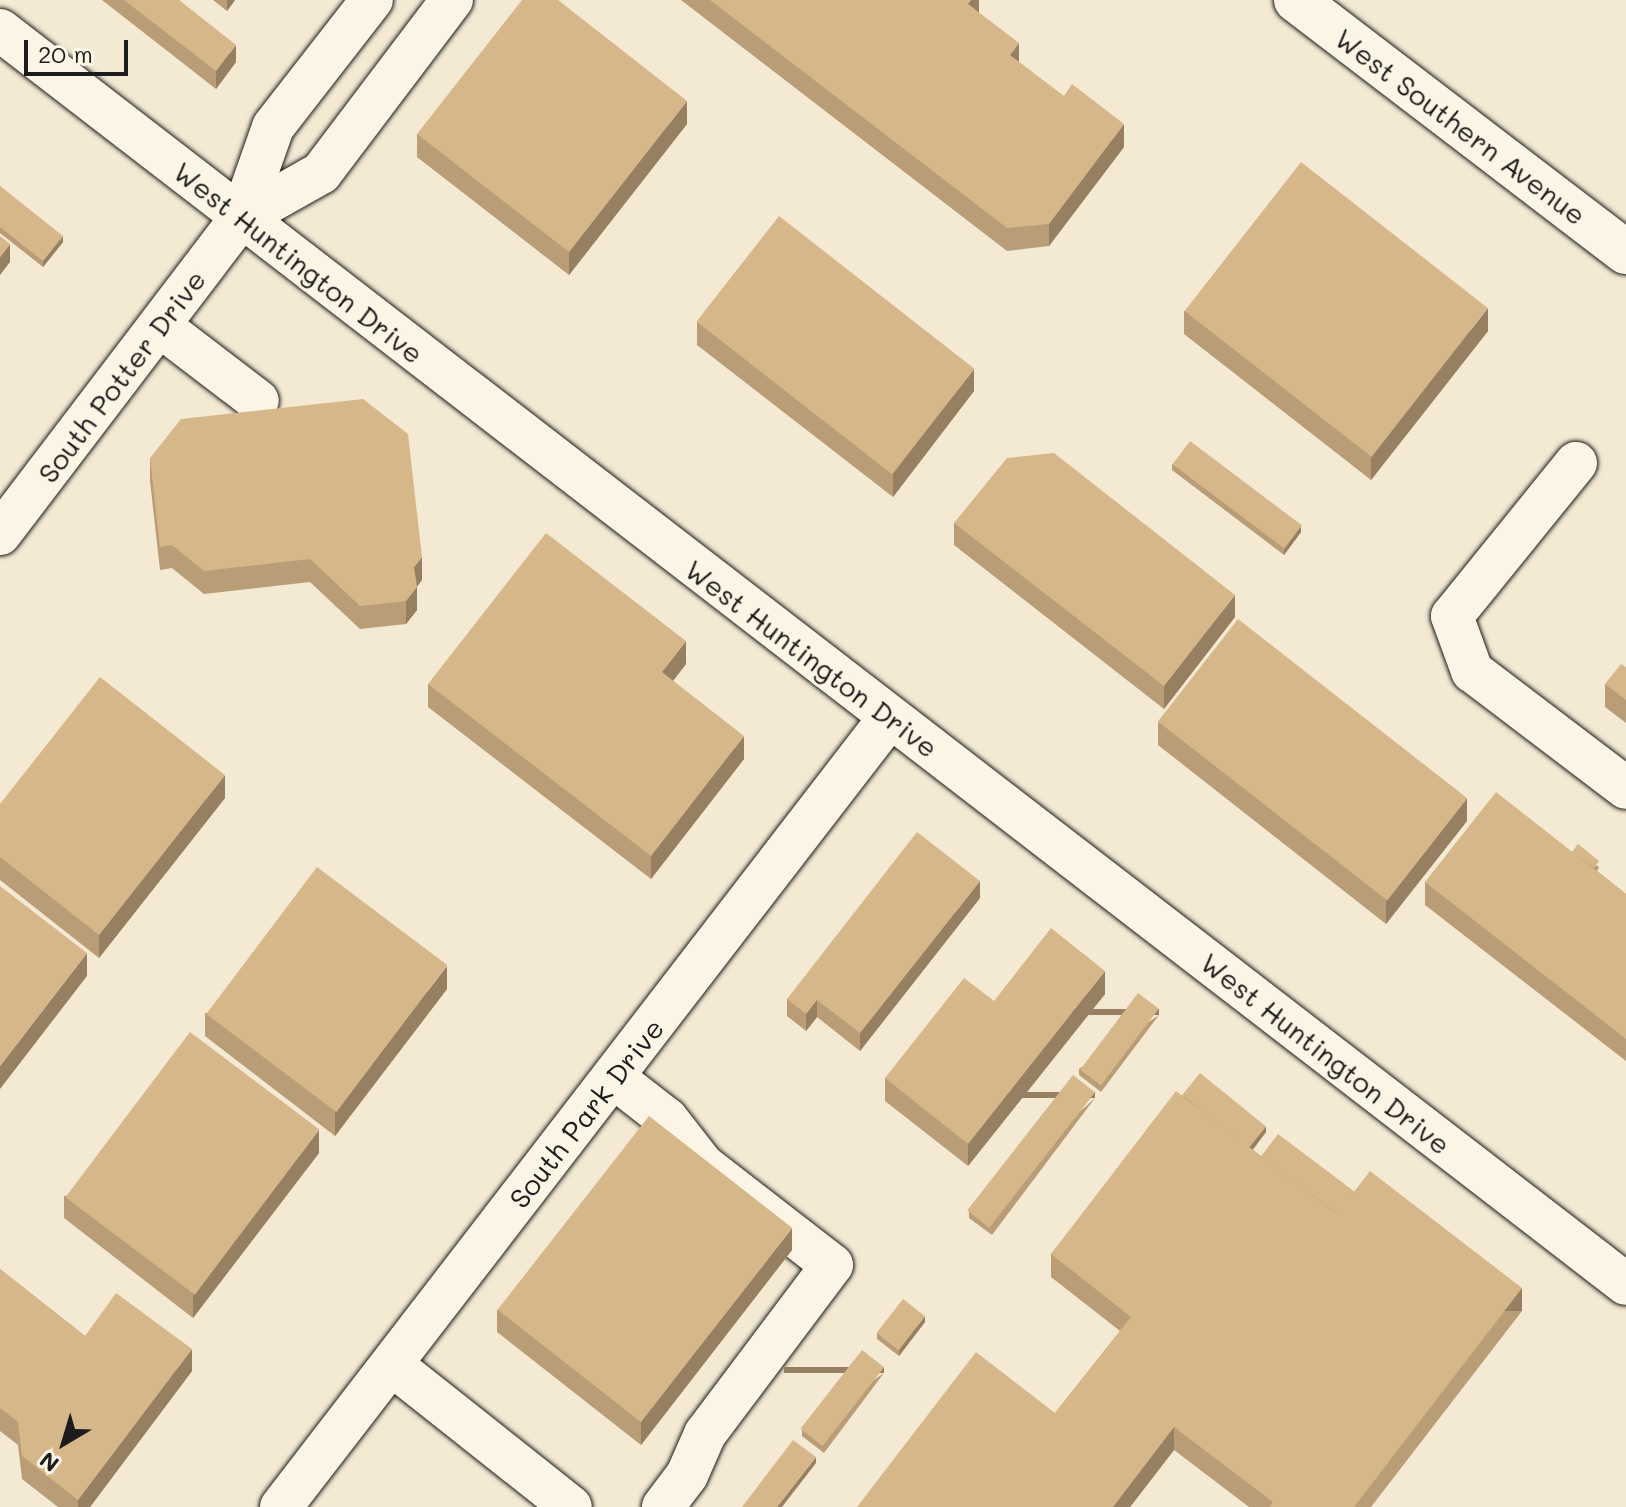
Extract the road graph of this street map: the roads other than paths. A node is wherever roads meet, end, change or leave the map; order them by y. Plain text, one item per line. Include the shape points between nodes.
1 (372, 0) edge
2 (452, 0) edge
3 (1296, 0) edge
4 (0, 30) edge
5 (241, 218) junction
6 (1626, 252) edge
7 (160, 326) junction
8 (258, 401) dead end
9 (1576, 463) dead end
10 (0, 534) edge
11 (889, 718) junction
12 (1626, 788) edge
13 (613, 1077) junction
14 (1626, 1284) edge
15 (392, 1365) junction
16 (281, 1507) edge
17 (571, 1507) edge
18 (663, 1507) edge

1 - 5 street, South Potter Drive via 273,127
2 - 5 street, South Potter Drive via 321,173
3 - 6 main road, West Southern Avenue
4 - 5 street, West Huntington Drive
5 - 7 street, South Potter Drive
5 - 11 street, West Huntington Drive
7 - 8 street
7 - 10 street, South Potter Drive
9 - 12 street via 1452,616 1472,671
11 - 13 street, South Park Drive
11 - 14 street, West Huntington Drive
13 - 15 street, South Park Drive
13 - 18 street via 667,1119 703,1165 832,1265 705,1434 687,1475
15 - 16 street, South Park Drive
15 - 17 street

